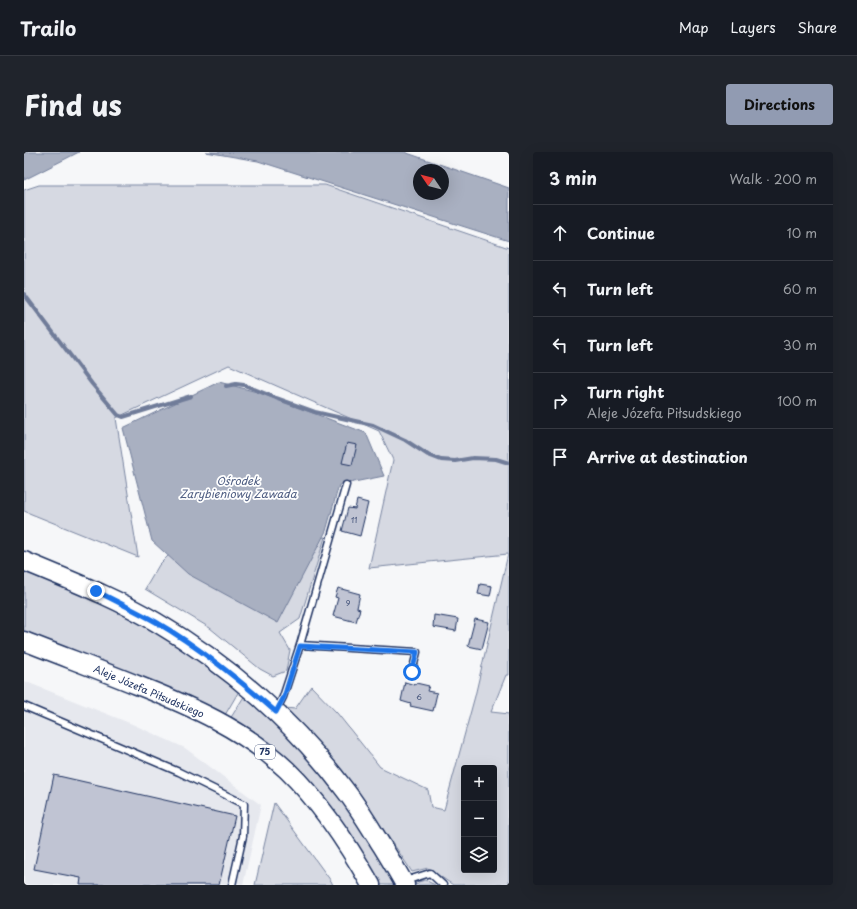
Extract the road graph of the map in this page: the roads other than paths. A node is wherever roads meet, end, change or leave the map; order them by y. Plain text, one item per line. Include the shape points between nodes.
1 (346, 485) dead end
2 (24, 561) edge
3 (24, 641) edge
4 (300, 646) junction
5 (412, 672) dead end
6 (24, 706) edge
7 (276, 712) junction
8 (404, 883) edge
9 (232, 885) edge
10 (371, 885) edge
11 (443, 885) edge

1 - 4 lane
2 - 7 main road via 96,591 156,622 246,685
3 - 10 main road, Aleje Józefa Piłsudskiego / 75 via 182,703 222,723 261,749 287,770 323,811
4 - 5 lane via 417,652
4 - 7 lane via 284,697
6 - 9 lane via 179,772 244,804 243,836
7 - 8 main road via 307,743 345,790
8 - 11 lane via 430,873

